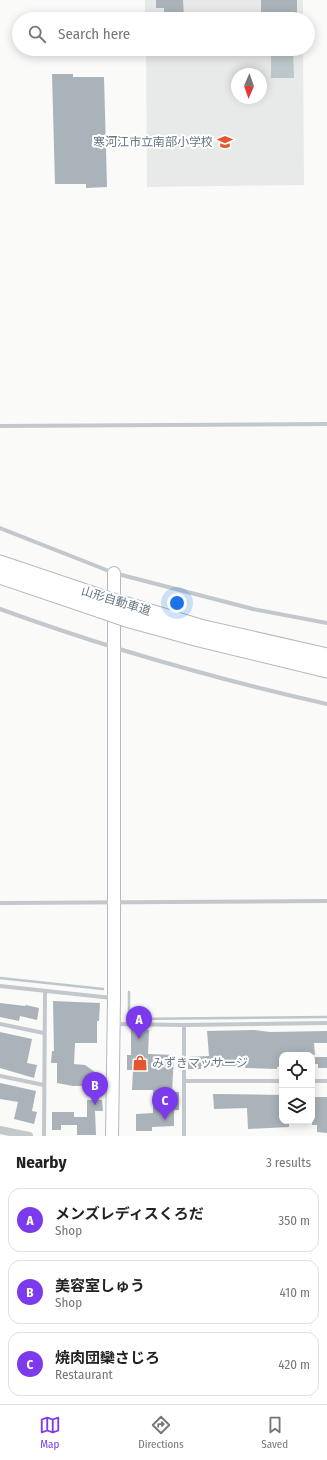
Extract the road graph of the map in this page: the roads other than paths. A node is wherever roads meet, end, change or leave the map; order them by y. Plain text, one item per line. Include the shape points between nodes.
1 (327, 424) edge
2 (0, 426) edge
3 (0, 528) edge
4 (0, 563) edge
5 (114, 573) junction
6 (0, 576) edge
7 (101, 604) junction
8 (0, 610) edge
9 (127, 612) junction
10 (327, 623) edge
11 (114, 647) junction
12 (327, 656) edge
13 (327, 670) edge
14 (327, 704) edge
15 (327, 901) edge
16 (0, 903) edge
17 (113, 903) junction
18 (0, 986) edge
19 (45, 991) junction
20 (114, 999) junction
21 (327, 1023) edge
22 (0, 1024) edge
23 (114, 1024) junction
24 (184, 1025) junction
25 (44, 1033) junction
26 (0, 1076) edge
27 (185, 1081) junction
28 (279, 1081) edge
29 (315, 1081) edge
30 (327, 1081) edge
31 (44, 1085) junction
32 (0, 1130) edge
33 (29, 1136) edge
34 (44, 1136) edge
35 (112, 1136) edge
36 (184, 1136) edge

1 - 2 lane
3 - 5 lane
4 - 7 highway, 山形自動車道
5 - 10 lane via 253,609
5 - 11 street
6 - 7 highway, 山形自動車道
7 - 9 highway, 山形自動車道, bridge
8 - 11 lane
9 - 12 highway, 山形自動車道
9 - 13 highway, 山形自動車道 via 199,639
11 - 14 lane via 218,678
11 - 17 street
15 - 17 lane
16 - 17 lane
17 - 20 street
18 - 19 lane
19 - 20 lane
19 - 25 lane
20 - 23 street
21 - 24 lane
22 - 25 lane
23 - 24 lane
23 - 35 street
24 - 27 lane
25 - 31 lane
26 - 31 lane
27 - 28 lane
27 - 36 lane
29 - 30 lane
31 - 34 lane
32 - 33 street

